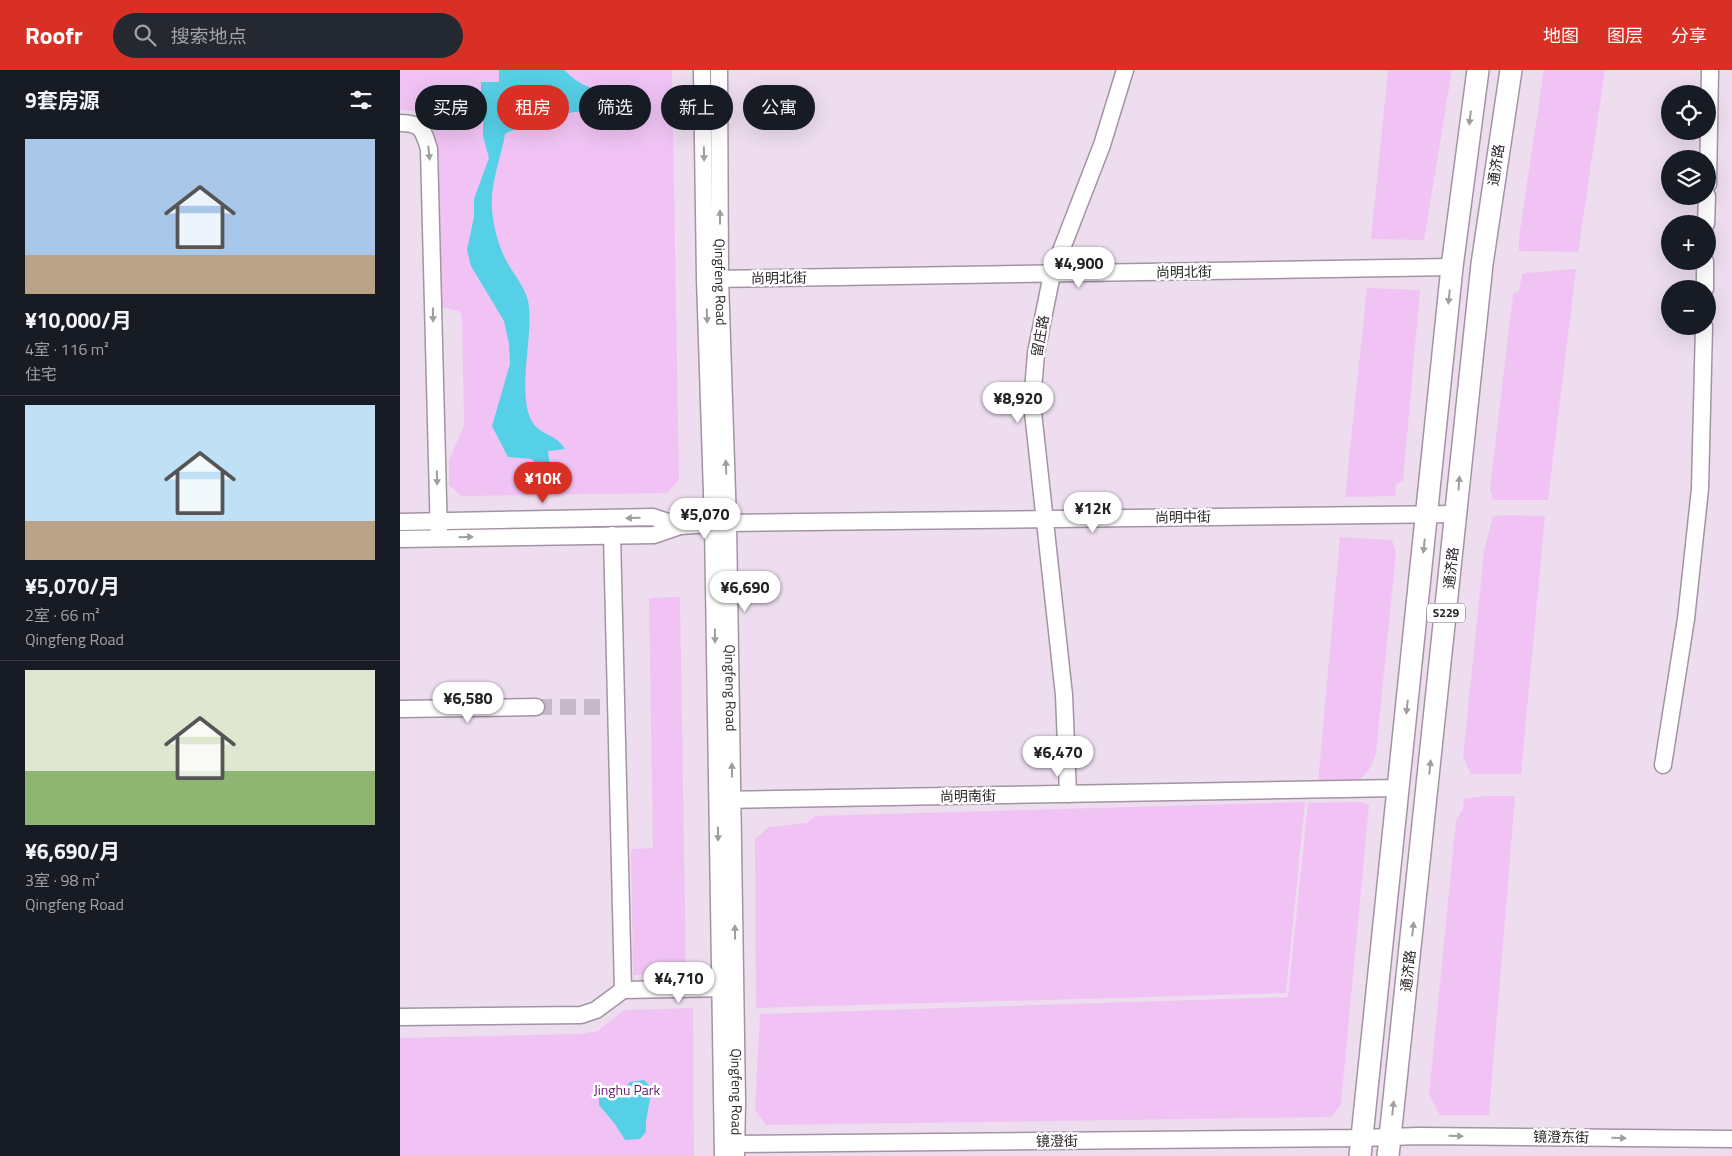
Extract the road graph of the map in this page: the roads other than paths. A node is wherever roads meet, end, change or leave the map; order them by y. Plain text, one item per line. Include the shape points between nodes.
1 (702, 70) edge
2 (719, 70) edge
3 (1125, 70) edge
4 (1478, 70) edge
5 (1511, 70) edge
6 (1710, 70) edge
7 (400, 123) edge
8 (1709, 150) edge
9 (1452, 267) junction
10 (1052, 274) junction
11 (713, 279) junction
12 (1704, 335) edge
13 (1427, 514) junction
14 (1457, 514) junction
15 (1045, 519) junction
16 (438, 521) junction
17 (400, 522) edge
18 (721, 523) junction
19 (680, 526) junction
20 (612, 535) junction
21 (439, 538) junction
22 (400, 539) edge
23 (536, 708) tunnel mouth
24 (400, 709) edge
25 (1663, 765) dead end
26 (1399, 788) junction
27 (1068, 794) junction
28 (725, 800) junction
29 (728, 988) junction
30 (622, 990) junction
31 (400, 1017) edge
32 (1732, 1139) edge
33 (1361, 1147) edge
34 (1389, 1147) edge
35 (730, 1150) edge

1 -> 11 street, Qingfeng Road
11 -> 2 street, Qingfeng Road
3 - 10 street, 留庄路 via 1102,145
4 -> 9 main road, 通济路 / S229
14 -> 5 main road, 通济路 / S229 via 1482,264
6 - 8 street
7 -> 16 street via 413,123 424,130 429,149
9 - 10 street, 尚明北街
9 -> 13 main road, 通济路 / S229
10 - 11 street, 尚明北街
10 - 15 street, 留庄路 via 1036,353 1032,403
11 - 18 street, Qingfeng Road
12 - 25 street via 1700,489 1686,619
13 - 14 street, 尚明中街
13 - 15 street, 尚明中街
13 -> 26 main road, 通济路 / S229
34 -> 14 main road, 通济路 / S229
15 - 18 street, 尚明中街
15 - 27 street, 留庄路 via 1064,695
16 - 17 street
19 -> 16 street via 653,518
16 - 21 street
18 - 19 street, 尚明中街
18 - 28 street, Qingfeng Road
19 - 20 street via 654,535
21 -> 20 street
20 - 30 street via 611,707
21 - 22 street
23 - 24 street
26 - 27 street, 尚明南街
26 - 33 main road, 通济路 / S229
27 - 28 street, 尚明南街
28 - 29 street, Qingfeng Road
29 - 30 street
29 - 35 street, Qingfeng Road
30 - 31 street via 596,1010 581,1014
34 -> 32 street, 镜澄东街 via 1419,1136
33 - 34 street, 镜澄街
33 - 35 street, 镜澄街

